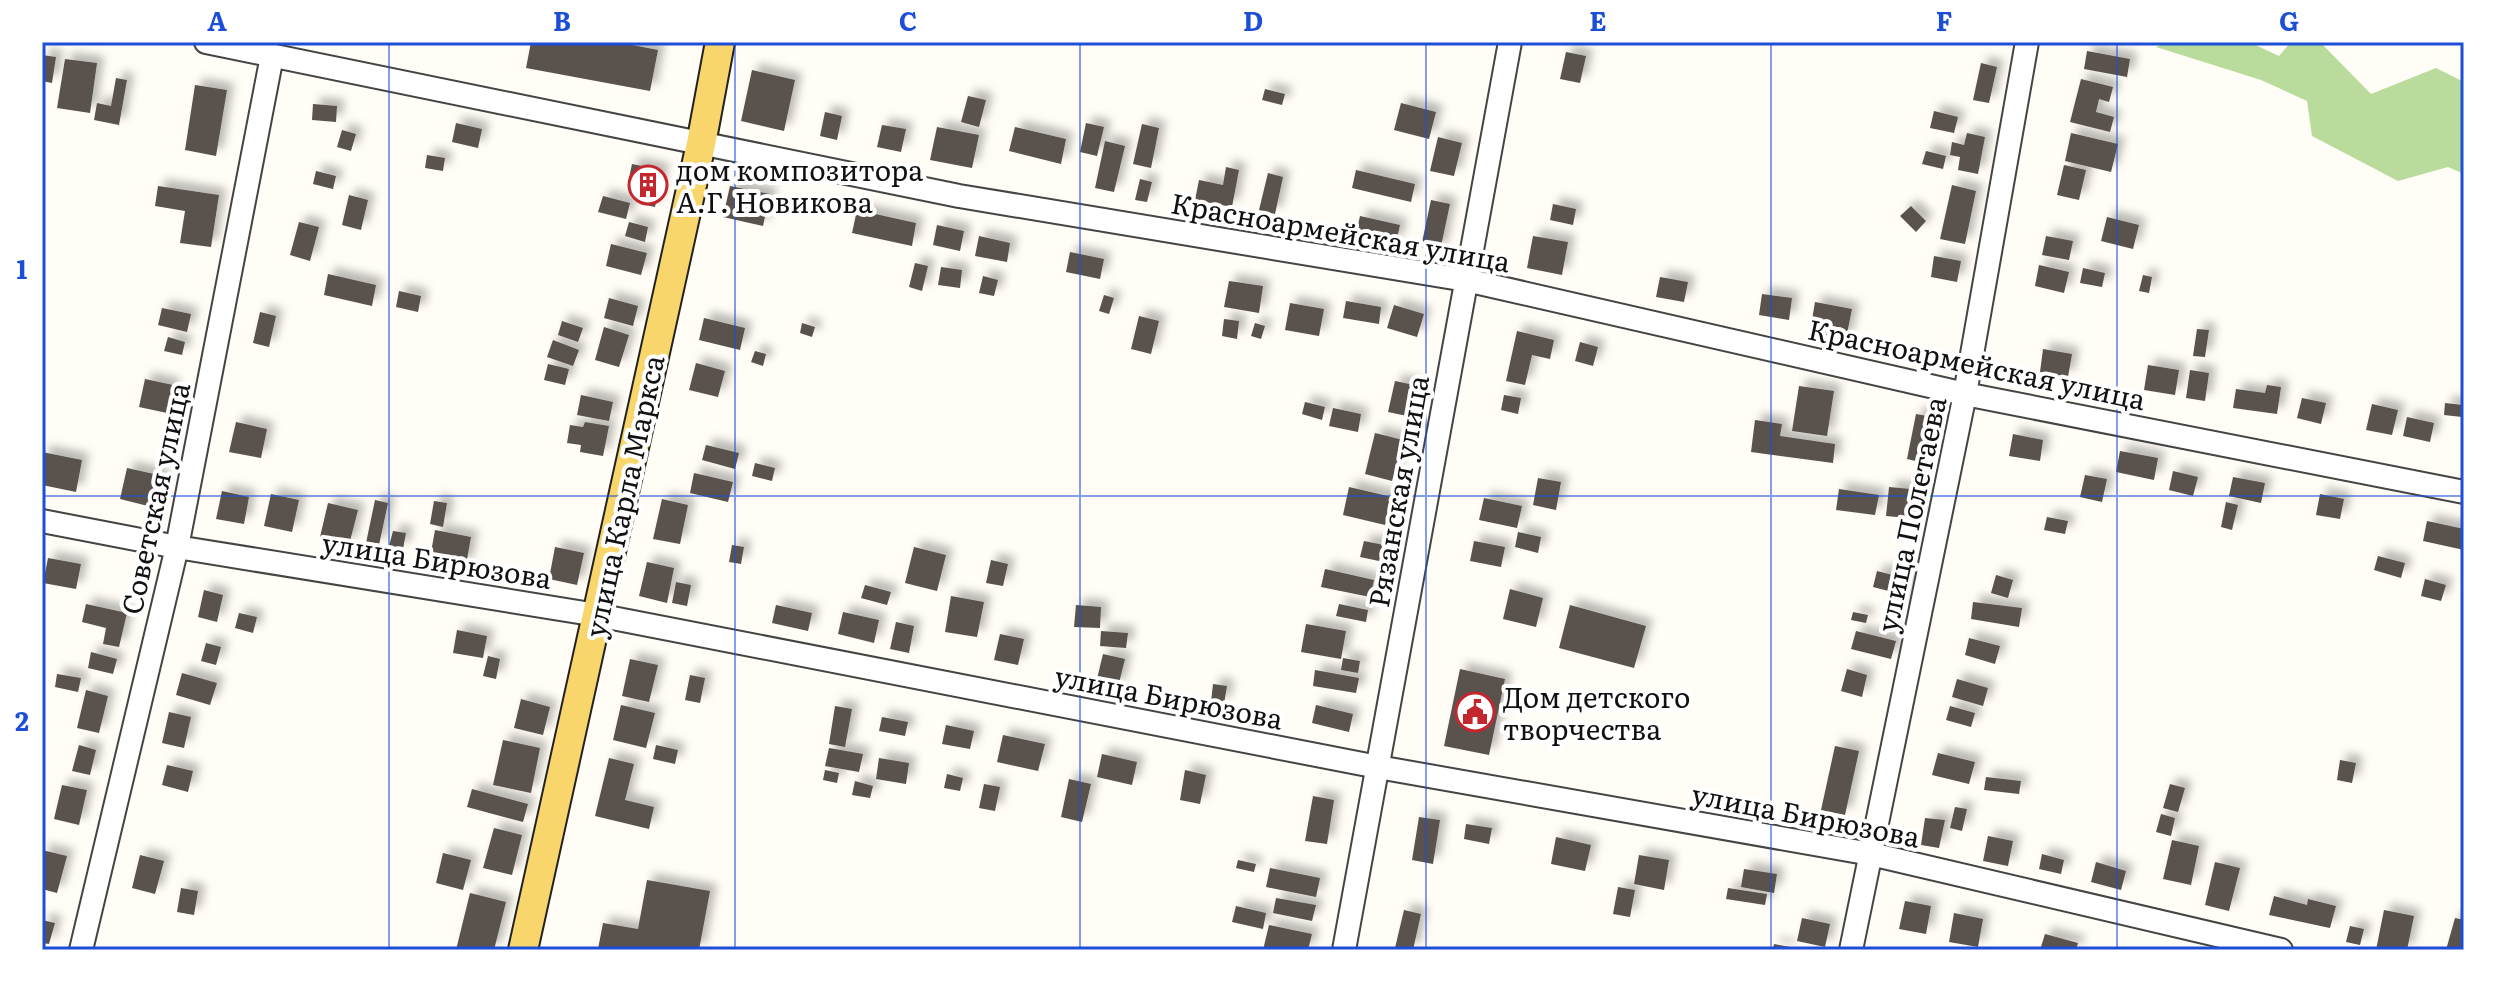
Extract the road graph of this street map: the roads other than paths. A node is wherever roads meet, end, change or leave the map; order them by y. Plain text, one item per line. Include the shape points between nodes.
1 (206, 42) edge
2 (720, 42) edge
3 (1510, 42) edge
4 (2027, 42) edge
5 (272, 56) junction
6 (701, 144) junction
7 (1466, 280) junction
8 (1965, 394) junction
9 (2464, 492) edge
10 (42, 521) edge
11 (177, 547) junction
12 (597, 615) junction
13 (1378, 767) junction
14 (1871, 854) junction
15 (81, 950) edge
16 (523, 950) edge
17 (1344, 950) edge
18 (1851, 950) edge
19 (2281, 950) edge

1 - 5 street, Красноармейская улица
2 - 6 main road, улица Карла Маркса
3 - 7 street, Рязанская улица
4 - 8 street, улица Полетаева
5 - 6 street, Красноармейская улица
5 - 11 street, Советская улица
6 - 7 street, Красноармейская улица via 959,196
6 - 12 main road, улица Карла Маркса
7 - 8 street, Красноармейская улица
7 - 13 street, Рязанская улица
8 - 9 street, Красноармейская улица
8 - 14 street, улица Полетаева
10 - 11 street, улица Бирюзова
11 - 12 street, улица Бирюзова
11 - 15 street, Советская улица
12 - 13 street, улица Бирюзова
12 - 16 main road, улица Карла Маркса
13 - 14 street, улица Бирюзова
13 - 17 street, Рязанская улица
14 - 18 street, улица Полетаева
14 - 19 street, улица Бирюзова

